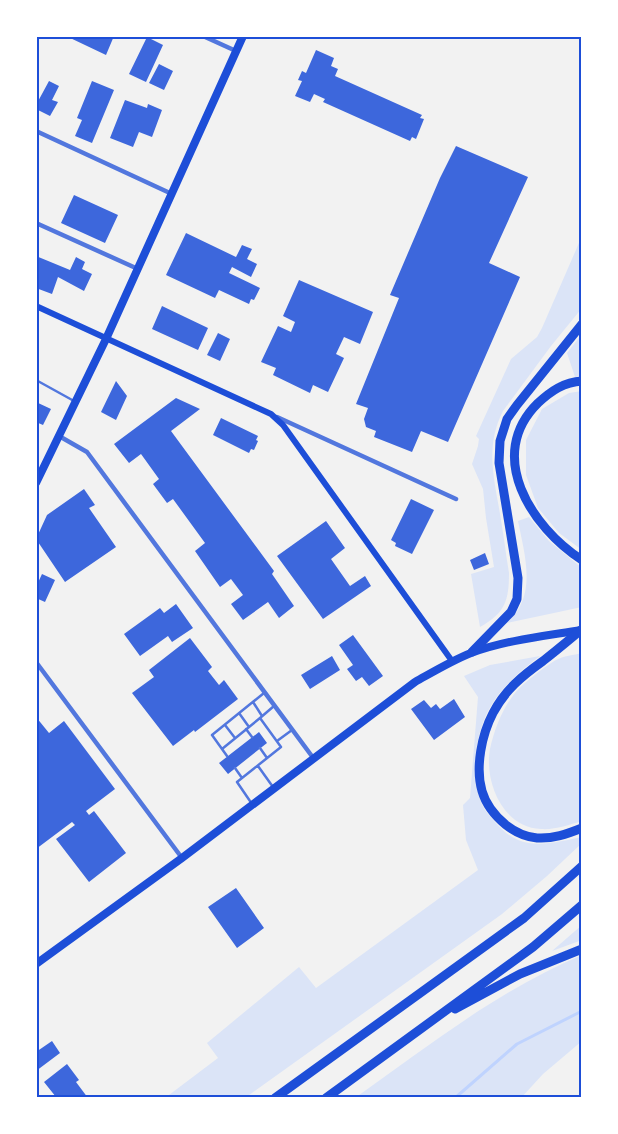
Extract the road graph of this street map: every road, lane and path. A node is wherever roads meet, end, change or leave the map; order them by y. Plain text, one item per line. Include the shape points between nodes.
1 (203, 36) edge
2 (243, 36) edge
3 (236, 52) junction
4 (36, 132) edge
5 (172, 194) junction
6 (36, 223) edge
7 (138, 269) junction
8 (36, 306) edge
9 (582, 324) edge
10 (106, 339) junction
11 (36, 380) edge
12 (582, 381) edge
13 (76, 402) junction
14 (271, 414) junction
15 (59, 436) junction
16 (36, 483) edge
17 (456, 499) dead end
18 (582, 560) edge
19 (582, 630) edge
20 (472, 652) junction
21 (452, 661) junction
22 (36, 662) edge
23 (265, 692) junction
24 (253, 702) junction
25 (274, 705) junction
26 (239, 713) junction
27 (261, 717) junction
28 (225, 725) junction
29 (248, 728) junction
30 (292, 730) junction
31 (252, 737) dead end
32 (235, 738) junction
33 (277, 741) junction
34 (260, 748) dead end
35 (222, 749) junction
36 (227, 756) dead end
37 (267, 758) junction
38 (314, 759) junction
39 (258, 766) junction
40 (235, 768) dead end
41 (242, 778) junction
42 (274, 789) junction
43 (253, 805) junction
44 (582, 828) edge
45 (182, 858) junction
46 (582, 866) edge
47 (582, 905) edge
48 (582, 949) edge
49 (37, 960) edge
50 (424, 1026) junction
51 (275, 1098) edge
52 (326, 1098) edge

1 - 3 street
2 - 3 main road
3 - 5 main road
4 - 5 street
5 - 7 main road
6 - 7 street
7 - 10 main road
8 - 10 main road
9 - 20 highway via 517,405 500,441 499,463 518,578 517,599 511,612
10 - 13 main road
10 - 14 main road
11 - 13 lane
12 - 18 highway via 564,384 550,392 530,411 519,432 515,473 532,512 567,551
13 - 15 main road
14 - 17 street
14 - 21 main road via 283,425
15 - 16 main road
15 - 23 street via 87,452
19 - 20 main road via 513,641
19 - 44 highway via 523,675 505,693 485,732 480,773 488,806 497,818 522,835 552,838
20 - 21 main road
21 - 38 main road via 415,682
22 - 45 street
23 - 24 lane
23 - 25 street
24 - 26 lane
24 - 27 lane
25 - 27 lane
25 - 30 street
26 - 28 lane
26 - 29 lane
27 - 29 lane
27 - 33 lane
28 - 32 lane
28 - 35 lane via 212,735
29 - 31 lane
29 - 32 lane
30 - 33 lane
30 - 38 street
32 - 35 lane
33 - 37 lane via 281,748
34 - 37 lane
35 - 36 lane
37 - 39 lane
38 - 42 main road
39 - 41 lane
39 - 42 lane
40 - 41 lane
41 - 43 lane via 237,782
42 - 43 main road
43 - 45 main road
45 - 49 main road
46 - 51 highway via 517,923
47 - 50 highway via 533,946
48 - 50 highway via 520,974
50 - 52 highway

